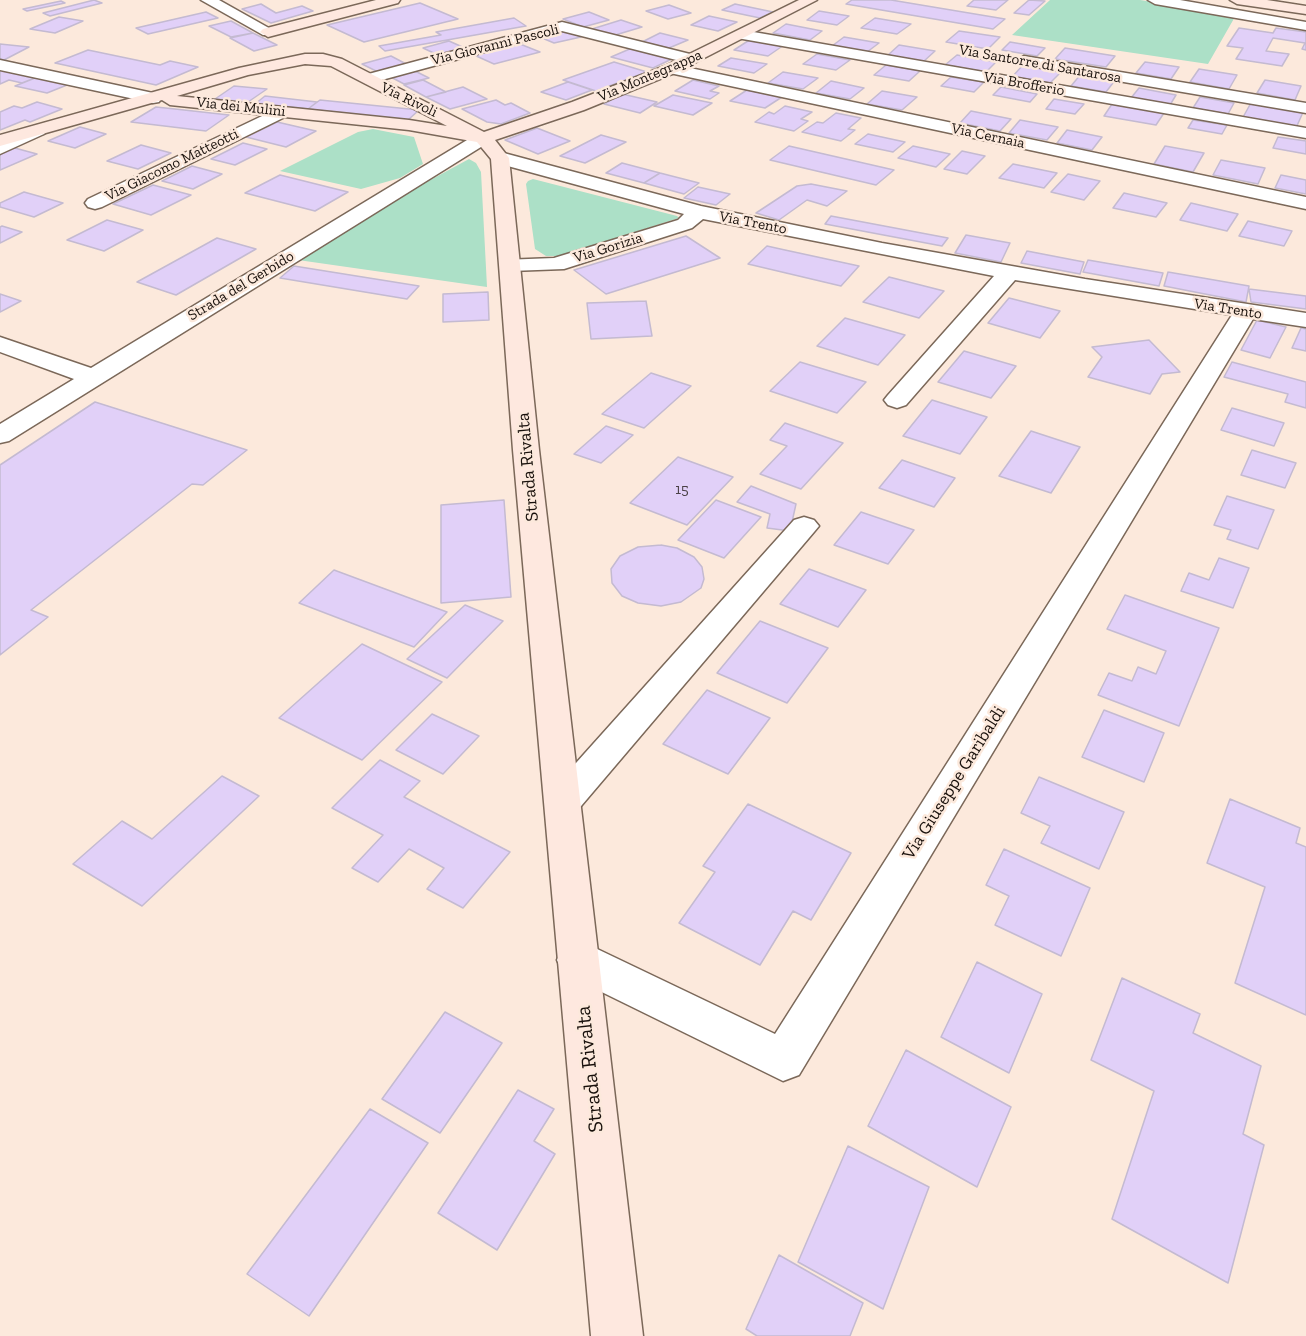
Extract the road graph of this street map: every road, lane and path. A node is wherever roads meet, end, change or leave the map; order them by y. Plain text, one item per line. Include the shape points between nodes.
1 (208, 0) edge
2 (393, 0) edge
3 (810, 0) edge
4 (1155, 0) edge
5 (1237, 0) edge
6 (1250, 8) junction
7 (1306, 10) edge
8 (774, 19) junction
9 (798, 23) dead end
10 (1306, 26) edge
11 (268, 32) junction
12 (742, 35) junction
13 (1011, 58) dead end
14 (692, 59) junction
15 (0, 65) edge
16 (671, 69) junction
17 (245, 71) junction
18 (367, 79) junction
19 (153, 98) junction
20 (1306, 108) edge
21 (281, 112) junction
22 (38, 130) junction
23 (1306, 133) edge
24 (0, 141) edge
25 (0, 148) edge
26 (491, 148) junction
27 (95, 202) dead end
28 (1306, 203) edge
29 (699, 212) junction
30 (512, 265) junction
31 (1009, 273) junction
32 (1245, 313) junction
33 (1306, 320) edge
34 (0, 344) edge
35 (93, 377) junction
36 (897, 400) dead end
37 (0, 435) edge
38 (804, 526) dead end
39 (562, 802) junction
40 (578, 960) junction
41 (617, 1336) edge

1 - 11 street
2 - 11 street
3 - 8 street, Via Montegrappa
4 - 6 street
5 - 6 street
6 - 7 street
6 - 10 street via 1252,18
8 - 9 street
8 - 12 street, Via Montegrappa
11 - 17 street via 290,44
12 - 14 street, Via Montegrappa
12 - 23 street, Via Brofferio
13 - 20 street, Via Santorre di Santarosa
14 - 16 street, Via Montegrappa
14 - 18 street, Via Giovanni Pascoli via 562,26
15 - 19 street, Via dei Mulini
16 - 26 street, Via Montegrappa via 578,106
16 - 28 street, Via Cernaia
17 - 18 street, Via Rivoli via 323,59
17 - 19 street
18 - 26 street, Via Rivoli
19 - 21 street, Via dei Mulini
19 - 22 street
21 - 26 street, Via dei Mulini via 409,125
21 - 27 street, Via Giacomo Matteotti
22 - 24 street
22 - 25 street
26 - 29 street, Via Trento
26 - 30 street, Strada Rivalta
26 - 35 street, Strada del Gerbido
29 - 30 street, Via Gorizia via 685,224 556,264
29 - 31 street, Via Trento
30 - 39 street, Strada Rivalta via 526,450
31 - 32 street, Via Trento
31 - 36 street
32 - 33 street, Via Trento
32 - 40 street, Via Giuseppe Garibaldi via 783,1060
34 - 35 street
35 - 37 street, Strada del Gerbido
38 - 39 street
39 - 40 street, Strada Rivalta
40 - 41 street, Strada Rivalta

